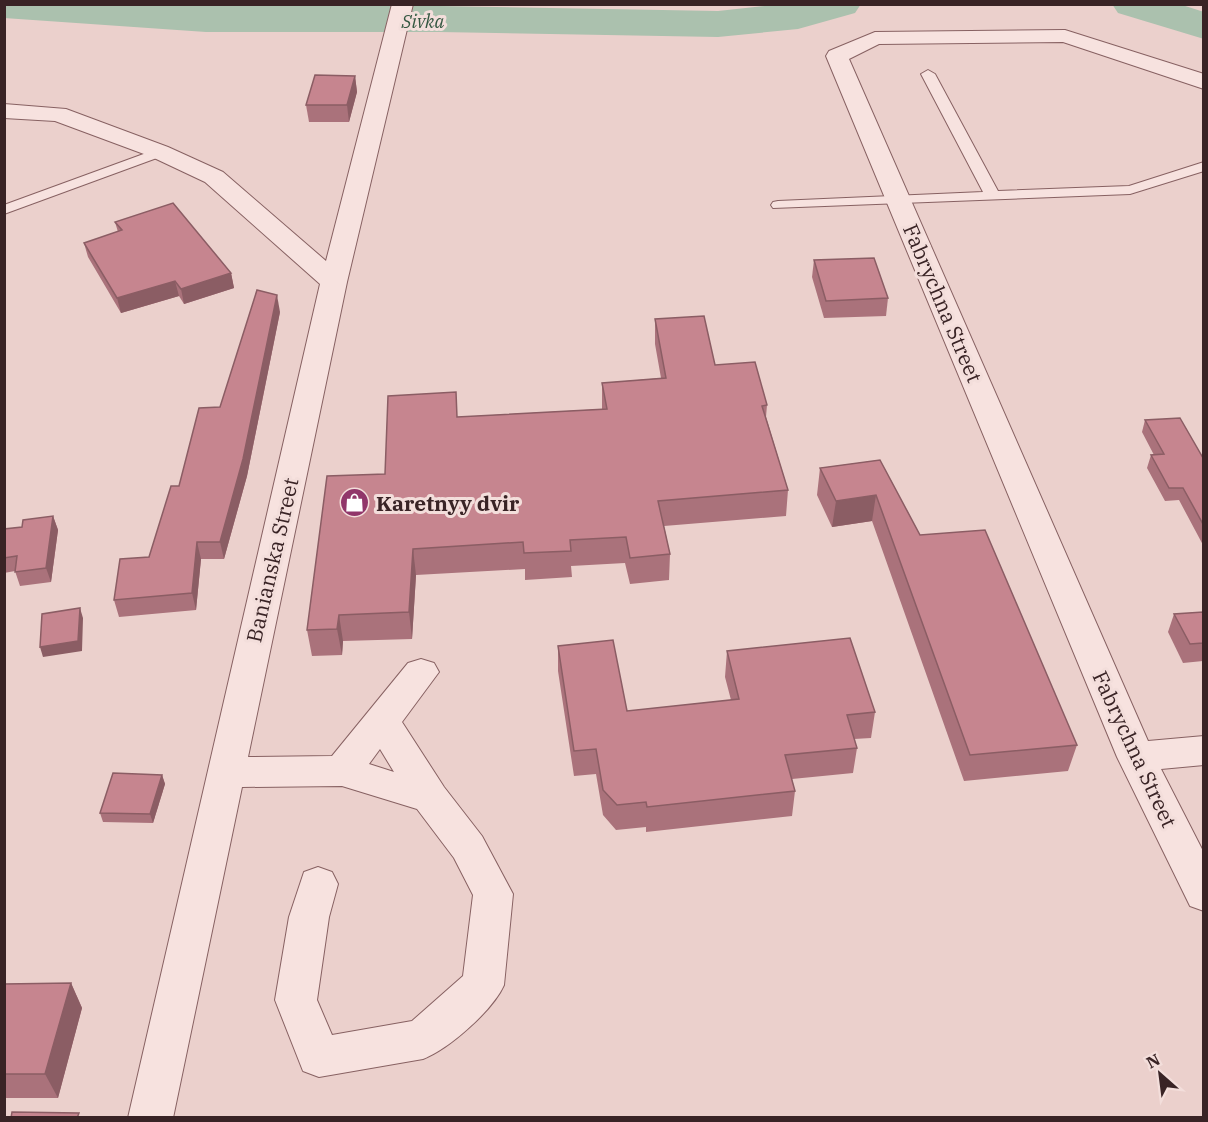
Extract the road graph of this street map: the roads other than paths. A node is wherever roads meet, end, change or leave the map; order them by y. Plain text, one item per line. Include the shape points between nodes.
1 (401, 15) edge
2 (928, 74) dead end
3 (1203, 82) edge
4 (4, 111) edge
5 (160, 152) junction
6 (1203, 166) edge
7 (993, 196) junction
8 (899, 201) junction
9 (778, 205) dead end
10 (4, 210) edge
11 (334, 282) junction
12 (422, 672) dead end
13 (382, 721) junction
14 (1203, 750) edge
15 (1136, 757) junction
16 (342, 771) junction
17 (225, 772) junction
18 (429, 798) junction
19 (318, 884) dead end
20 (1203, 894) edge
21 (150, 1118) edge

1 - 11 street, Banianska Street
2 - 7 lane
3 - 8 street, Fabrychna Street via 1065,36 875,38 837,56
4 - 5 street via 58,114
5 - 10 lane
5 - 11 street via 214,177
6 - 7 lane via 1130,190
7 - 8 lane
8 - 9 lane
8 - 15 street, Fabrychna Street
11 - 17 street, Banianska Street
12 - 13 street
13 - 16 street
13 - 18 street
14 - 15 street
15 - 20 street, Fabrychna Street
16 - 17 street
16 - 18 street
17 - 21 street, Banianska Street
18 - 19 street via 468,847 493,894 483,985 423,1039 319,1057 296,1000

